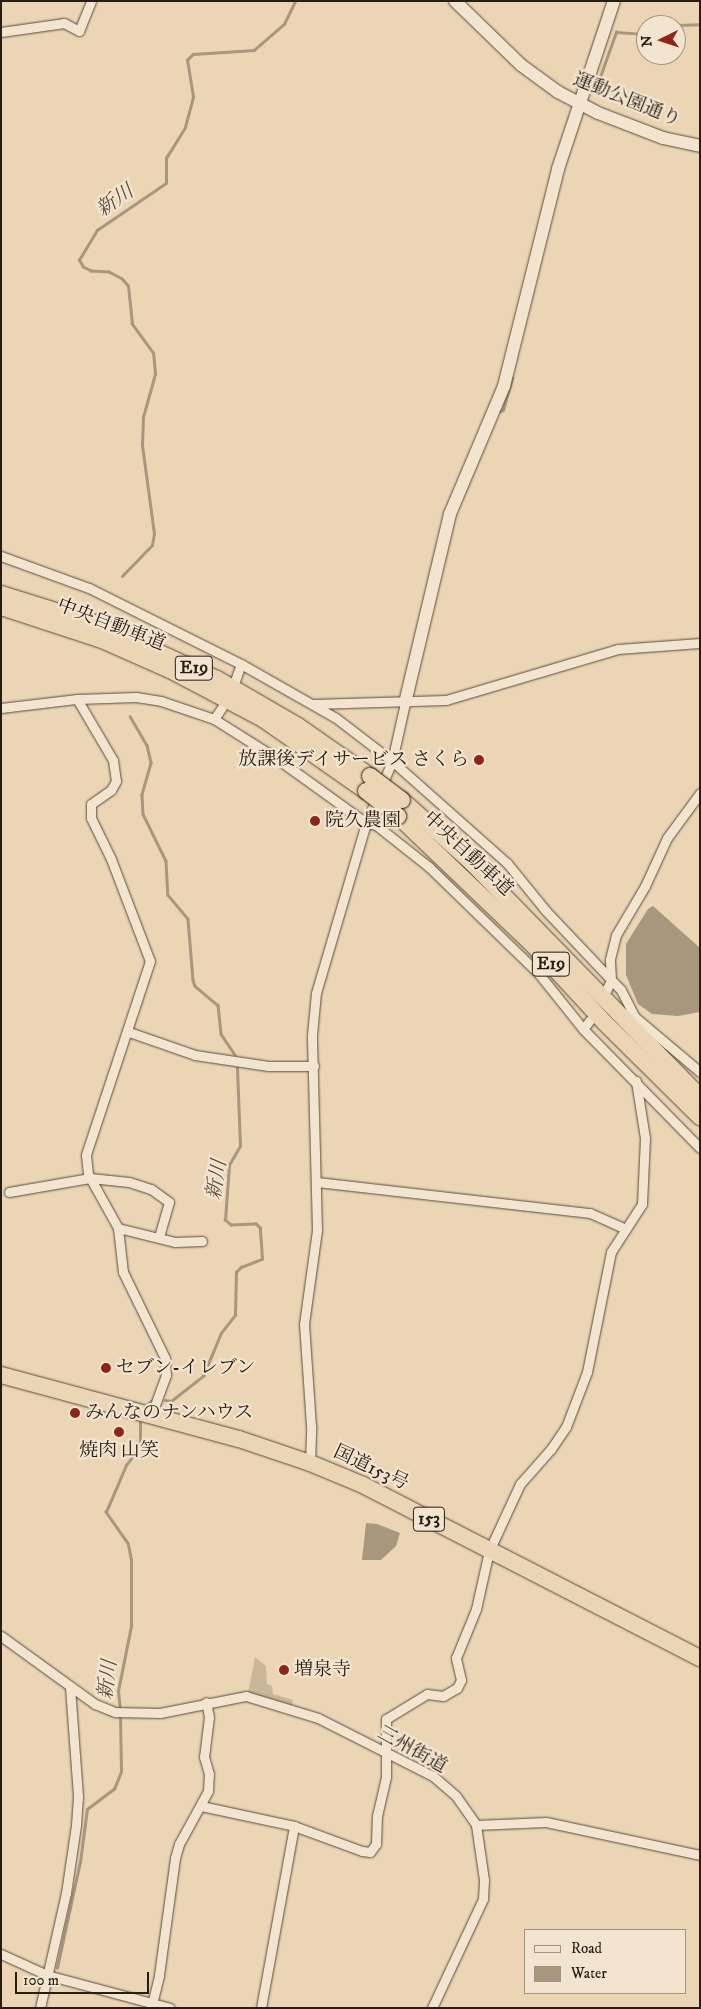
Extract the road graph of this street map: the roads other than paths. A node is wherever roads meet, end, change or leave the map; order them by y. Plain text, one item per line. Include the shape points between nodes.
1 (91, 1) edge
2 (455, 1) edge
3 (614, 1) edge
4 (1, 32) edge
5 (578, 103) junction
6 (700, 146) edge
7 (1, 556) edge
8 (1, 594) edge
9 (1, 609) edge
10 (700, 643) edge
11 (241, 664) junction
12 (235, 681) dead end
13 (77, 699) junction
14 (405, 703) junction
15 (313, 704) junction
16 (222, 707) dead end
17 (1, 708) edge
18 (214, 719) junction
19 (392, 761) junction
20 (368, 783) junction
21 (700, 793) edge
22 (400, 808) junction
23 (366, 823) junction
24 (611, 980) junction
25 (604, 993) dead end
26 (590, 1020) dead end
27 (583, 1029) junction
28 (129, 1032) junction
29 (314, 1066) junction
30 (700, 1072) edge
31 (636, 1081) junction
32 (700, 1097) edge
33 (700, 1117) edge
34 (700, 1148) edge
35 (90, 1178) junction
36 (317, 1182) junction
37 (9, 1192) dead end
38 (118, 1228) junction
39 (626, 1229) junction
40 (159, 1238) junction
41 (202, 1240) dead end
42 (1, 1375) edge
43 (144, 1415) junction
44 (310, 1463) junction
45 (489, 1551) junction
46 (1, 1636) edge
47 (700, 1658) edge
48 (70, 1687) junction
49 (206, 1702) junction
50 (385, 1752) junction
51 (201, 1806) junction
52 (476, 1825) junction
53 (294, 1826) junction
54 (700, 1855) edge
55 (1, 1954) edge
56 (48, 1975) junction
57 (151, 2005) edge
58 (40, 2008) edge
59 (170, 2008) edge
60 (261, 2008) edge
61 (432, 2008) edge

1 - 4 street via 79,31 64,23
2 - 5 street, 運動公園通り via 521,65
3 - 5 street
5 - 6 street, 運動公園通り via 663,138
5 - 14 street via 504,386 450,514 442,541
7 - 11 street via 89,588
8 - 20 highway, 中央自動車道 / E19 via 94,623 216,679 298,726
9 - 20 highway, 中央自動車道 / E19 via 102,640 212,691
10 - 14 street via 618,649 446,700
11 - 12 street
11 - 15 street
13 - 17 street
13 - 18 street via 136,697 161,700
13 - 28 street via 113,760 116,781 111,790 91,804 91,818 111,859 150,961
14 - 15 street
14 - 19 street
15 - 19 street
16 - 18 street
18 - 23 street via 276,758
19 - 23 street
19 - 24 street via 507,863 546,911
20 - 22 highway, 中央自動車道 / E19, bridge
21 - 24 street via 667,838 645,886 616,935 610,959
22 - 32 highway, 中央自動車道 / E19 via 471,862
22 - 33 highway, 中央自動車道 / E19 via 604,1023
23 - 27 street via 376,826 429,867 539,974
23 - 29 street via 316,993
24 - 25 street
24 - 30 street via 621,990 635,1017
26 - 27 street
27 - 31 street
28 - 29 street via 169,1048 225,1061 268,1066
28 - 35 street via 86,1155
29 - 36 street
31 - 34 street
31 - 39 street via 645,1138 645,1176 639,1212
35 - 37 street
35 - 38 street
35 - 40 street via 129,1182 165,1197 169,1202
36 - 39 street via 590,1213
36 - 44 street via 317,1230 304,1324 311,1426
38 - 40 street
38 - 43 street via 124,1272 165,1358 166,1374
39 - 45 street via 611,1252 595,1345 579,1396 551,1449 520,1484
40 - 41 street via 174,1242
42 - 43 highway, 国道153号 / 153
43 - 44 highway, 国道153号 / 153 via 239,1439
44 - 45 highway, 国道153号 / 153 via 372,1489
45 - 47 highway, 国道153号 / 153
45 - 50 street via 476,1610 456,1658 461,1680 457,1688 443,1696 427,1694 386,1718
46 - 48 street
48 - 49 street, 三州街道 via 114,1712 160,1713
48 - 56 street via 78,1796 76,1825 66,1893
49 - 50 street, 三州街道 via 246,1696 291,1708
49 - 51 street via 209,1717 204,1757 209,1774 208,1791
50 - 52 street, 三州街道 via 433,1776 456,1796
50 - 53 street via 386,1777 377,1816 376,1844 370,1852
51 - 53 street
51 - 57 street via 179,1844 175,1858 159,1974
52 - 54 street via 546,1822
52 - 61 street via 484,1880 482,1899
53 - 60 street
55 - 56 street
56 - 57 street
56 - 58 street
57 - 59 street

